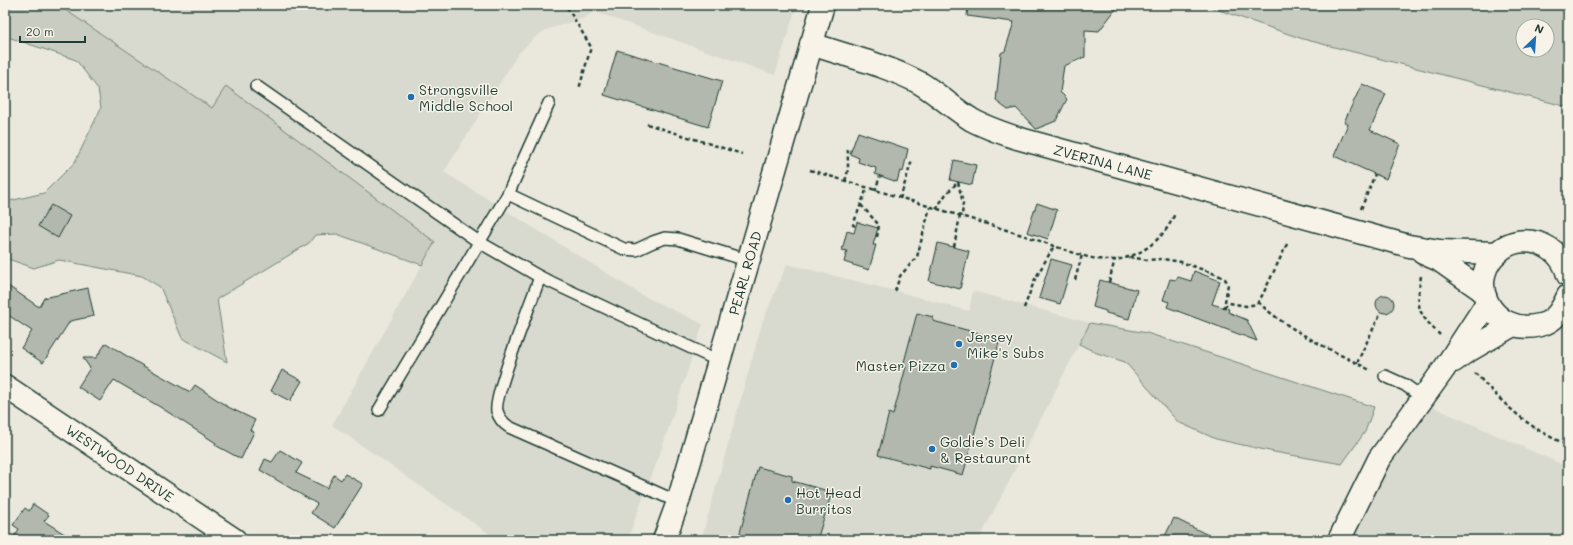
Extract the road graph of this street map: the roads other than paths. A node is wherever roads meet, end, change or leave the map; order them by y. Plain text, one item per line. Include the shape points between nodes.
1 (823, 5) edge
2 (812, 44) junction
3 (256, 86) dead end
4 (549, 103) dead end
5 (508, 194) junction
6 (479, 242) junction
7 (1410, 246) junction
8 (1559, 249) edge
9 (1497, 253) junction
10 (740, 258) dead end
11 (1568, 275) edge
12 (540, 277) junction
13 (1568, 296) edge
14 (1485, 297) junction
15 (1513, 325) junction
16 (719, 361) junction
17 (1444, 369) junction
18 (1384, 376) road end
19 (5, 386) edge
20 (1423, 398) junction
21 (379, 410) dead end
22 (678, 502) junction
23 (235, 540) edge
24 (664, 540) edge
25 (1339, 540) edge

1 - 2 street, PEARL ROAD
2 - 7 street, ZVERINA LANE via 900,74 921,84 973,120 1017,138
2 - 16 street, PEARL ROAD
3 - 6 lane
4 - 5 lane
5 - 6 lane
5 - 10 lane via 624,249 636,250 665,238 678,239
6 - 12 lane
6 - 21 lane
7 - 9 street, ZVERINA LANE via 1440,251
7 - 14 street, ZVERINA LANE via 1439,260
8 - 9 street via 1532,242 1519,242 1507,245
8 - 11 street via 1557,254 1566,266
9 - 14 street via 1484,272
12 - 16 lane
12 - 22 lane via 500,389 496,410 501,421 509,427
13 - 15 street via 1562,309 1543,325 1531,328
14 - 15 street, ZVERINA LANE via 1495,314
14 - 17 street
15 - 17 street via 1463,354
16 - 22 street, PEARL ROAD
17 - 20 street
18 - 20 lane via 1405,385
19 - 23 street, WESTWOOD DRIVE
20 - 25 street via 1379,459
22 - 24 street, PEARL ROAD

